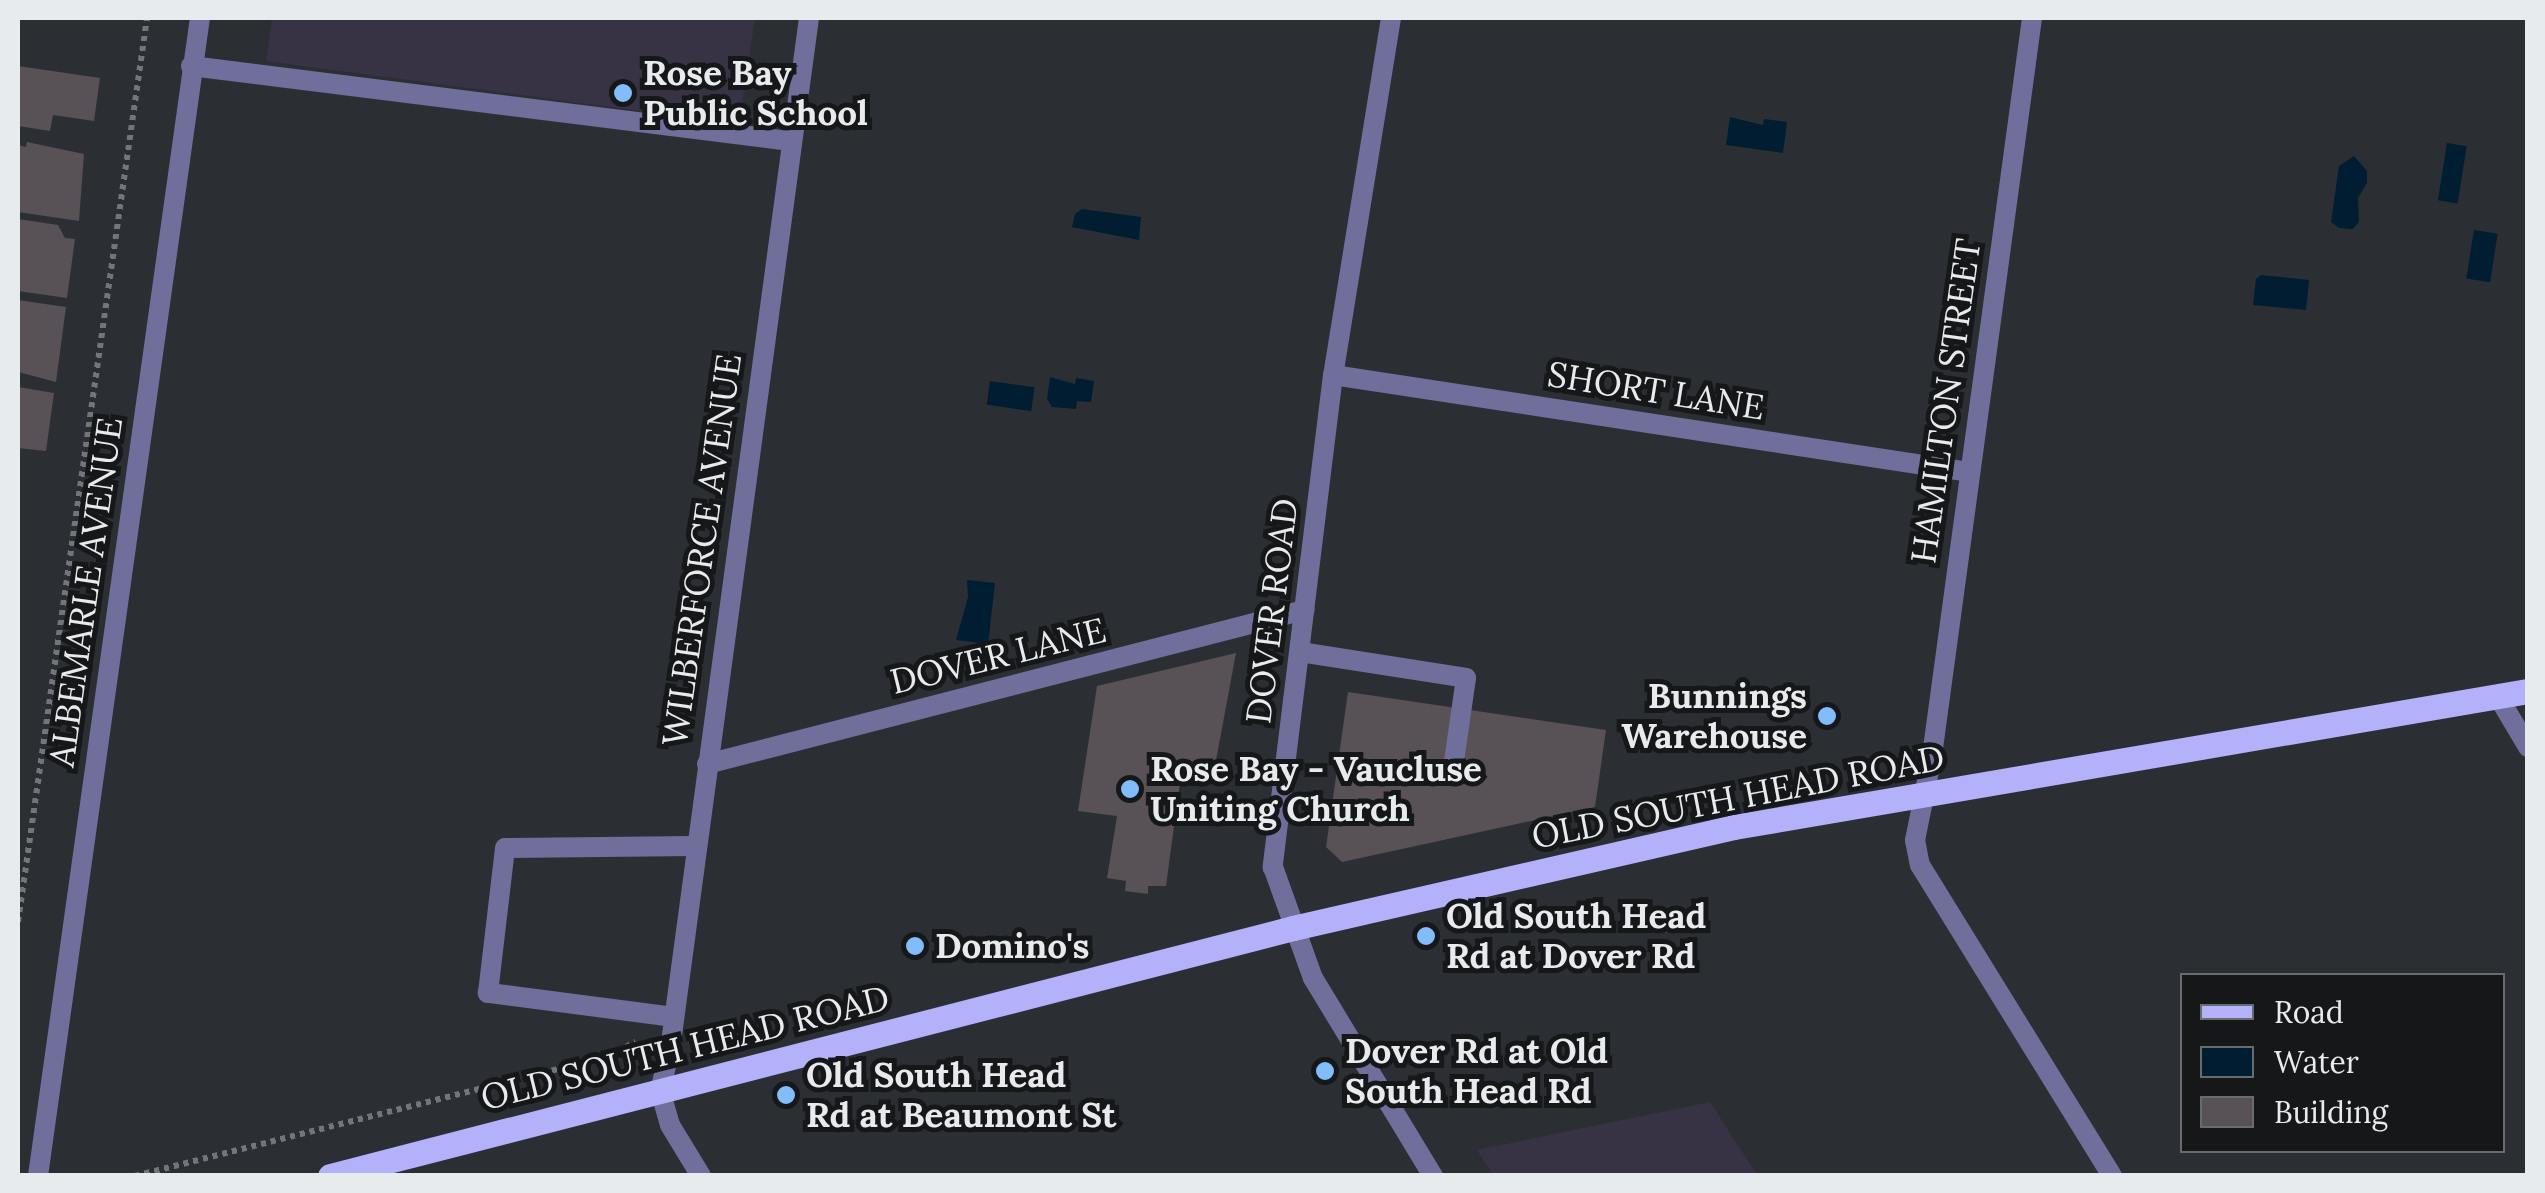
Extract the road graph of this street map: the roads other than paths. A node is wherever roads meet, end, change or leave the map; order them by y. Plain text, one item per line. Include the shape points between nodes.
1 (200, 18) edge
2 (808, 18) edge
3 (1391, 18) edge
4 (2032, 18) edge
5 (191, 66) junction
6 (790, 141) junction
7 (1333, 375) junction
8 (1969, 472) junction
9 (1304, 610) junction
10 (1300, 652) junction
11 (2528, 691) edge
12 (2497, 696) junction
13 (2528, 746) edge
14 (707, 764) junction
15 (1452, 775) dead end
16 (1924, 793) junction
17 (696, 846) junction
18 (1292, 928) junction
19 (673, 1021) junction
20 (660, 1091) junction
21 (38, 1176) edge
22 (330, 1176) edge
23 (701, 1176) edge
24 (1434, 1176) edge
25 (2112, 1176) edge

1 - 5 street, ALBEMARLE AVENUE
2 - 6 street, WILBERFORCE AVENUE
3 - 7 street, DOVER ROAD
4 - 8 street, HAMILTON STREET
5 - 6 street
5 - 21 street, ALBEMARLE AVENUE
6 - 14 street, WILBERFORCE AVENUE
7 - 8 street, SHORT LANE
7 - 9 street, DOVER ROAD
8 - 16 street, HAMILTON STREET
9 - 10 street, DOVER ROAD
9 - 14 street, DOVER LANE
10 - 15 street via 1466,678
10 - 18 street, DOVER ROAD via 1273,867
11 - 12 main road, OLD SOUTH HEAD ROAD
12 - 13 street
12 - 16 main road, OLD SOUTH HEAD ROAD
14 - 17 street, WILBERFORCE AVENUE
16 - 18 main road, OLD SOUTH HEAD ROAD via 1734,828
16 - 25 street, HAMILTON STREET via 1916,840 1920,865
17 - 19 street, WILBERFORCE AVENUE
17 - 19 street via 505,848 488,993
18 - 20 main road, OLD SOUTH HEAD ROAD
18 - 24 street, DOVER ROAD via 1313,978
19 - 20 street, WILBERFORCE AVENUE
20 - 22 main road, OLD SOUTH HEAD ROAD
20 - 23 street via 670,1126

